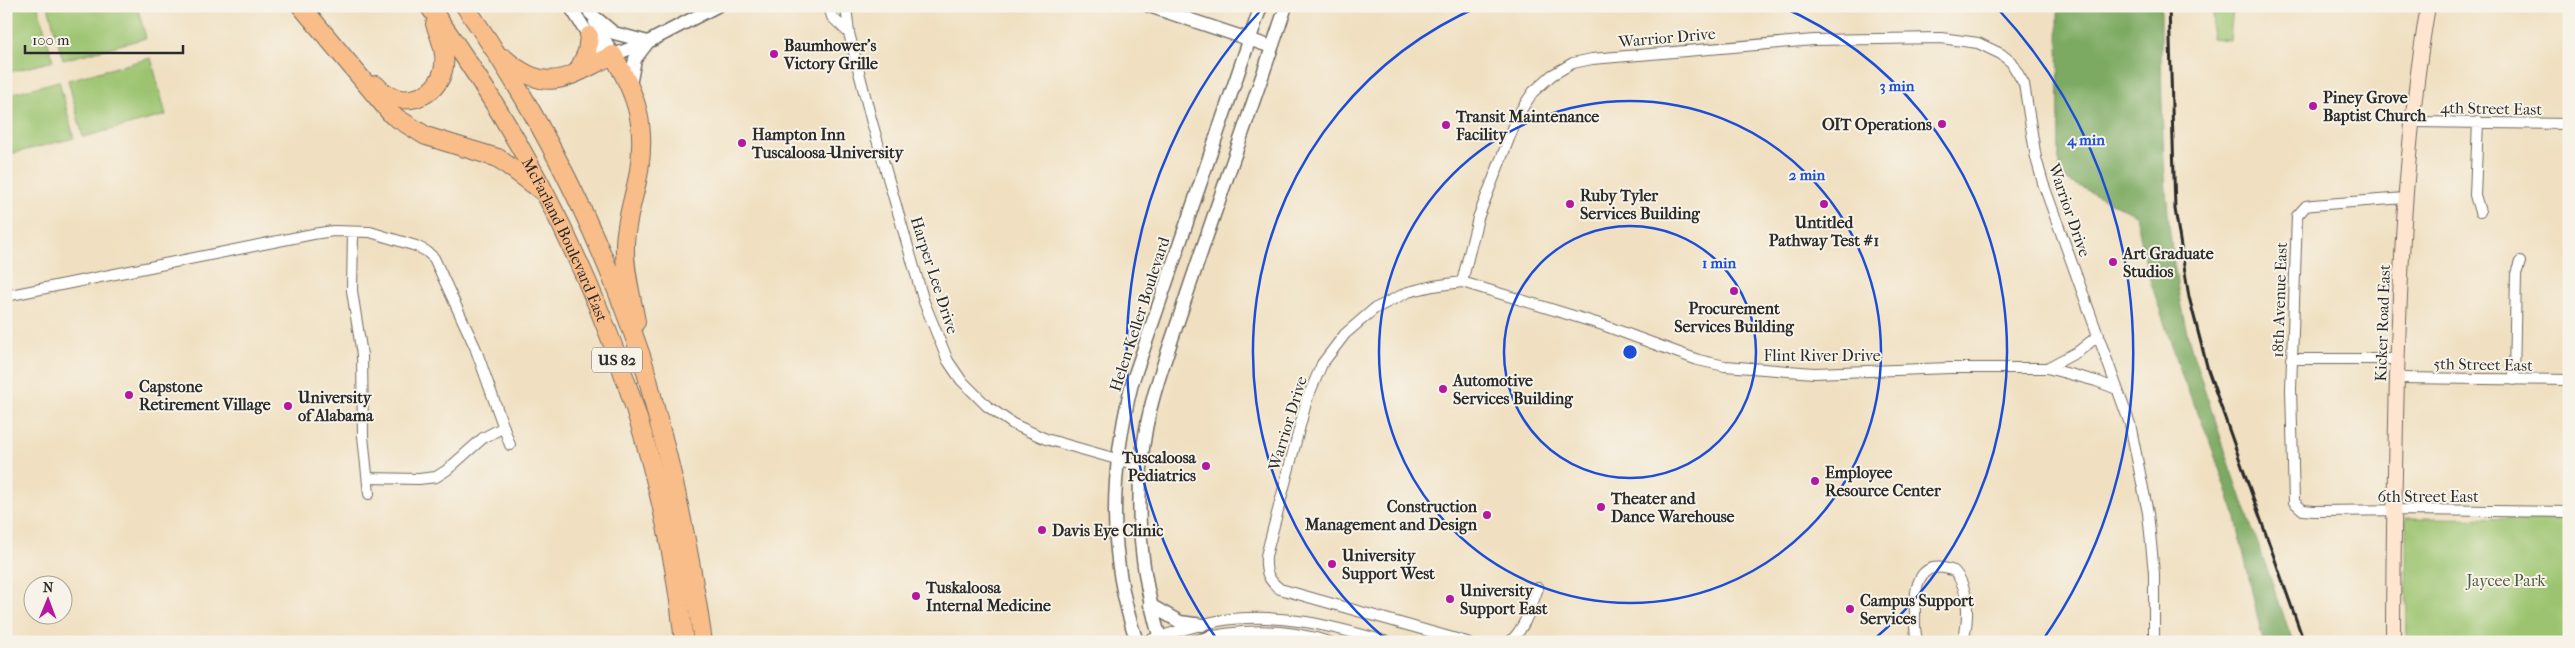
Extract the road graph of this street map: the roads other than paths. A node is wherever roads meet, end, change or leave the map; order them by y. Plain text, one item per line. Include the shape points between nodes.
1 (301, 6) edge
2 (312, 6) edge
3 (465, 6) edge
4 (570, 6) edge
5 (717, 6) edge
6 (829, 6) edge
7 (846, 6) edge
8 (1149, 6) edge
9 (1261, 6) edge
10 (1286, 6) edge
11 (2428, 6) edge
12 (429, 7) edge
13 (588, 10) edge
14 (849, 33) junction
15 (588, 36) junction
16 (1251, 39) junction
17 (648, 42) junction
18 (1272, 47) junction
19 (496, 50) junction
20 (613, 55) junction
21 (578, 71) junction
22 (630, 85) junction
23 (2412, 122) junction
24 (2478, 122) junction
25 (2569, 124) edge
26 (548, 196) junction
27 (2405, 198) junction
28 (2480, 212) dead end
29 (353, 232) junction
30 (2520, 262) dead end
31 (1462, 282) junction
32 (6, 296) edge
33 (2099, 335) junction
34 (641, 354) junction
35 (2398, 359) junction
36 (2291, 360) junction
37 (2047, 368) junction
38 (2397, 378) junction
39 (2514, 380) junction
40 (2569, 380) edge
41 (2117, 389) junction
42 (504, 426) junction
43 (510, 445) dead end
44 (1117, 460) junction
45 (1141, 466) junction
46 (368, 478) junction
47 (369, 494) dead end
48 (2293, 499) joint
49 (2394, 510) junction
50 (2569, 512) edge
51 (1538, 588) dead end
52 (1150, 605) junction
53 (1202, 625) junction
54 (1160, 639) edge
55 (1209, 639) edge
56 (684, 642) edge
57 (703, 642) edge
58 (1137, 642) edge
59 (1144, 642) edge
60 (1189, 642) edge
61 (1329, 642) edge
62 (1388, 642) edge
63 (1467, 642) edge
64 (1510, 642) edge
65 (1918, 642) edge
66 (1963, 642) edge
67 (2154, 642) edge
68 (2394, 642) edge

1 - 26 highway via 392,116 426,136 498,158
2 - 12 highway via 380,90 392,99 407,101 422,97 430,90 444,68 442,42
3 - 19 highway, McFarland Boulevard East / US 82
4 - 15 street
5 - 17 street
6 - 14 street, Harper Lee Drive via 832,17
7 - 14 street, Harper Lee Drive
8 - 16 street
9 - 16 street, Helen Keller Boulevard
10 - 18 street
11 - 23 main road, Kicker Road East
12 - 26 highway, McFarland Boulevard East / US 82 via 512,129
13 - 17 street via 614,33
13 - 20 street
14 - 44 street, Harper Lee Drive via 924,302 948,360 961,380 1013,424 1046,439
15 - 20 street via 603,54
15 - 21 highway via 587,52
16 - 18 street
16 - 44 street, Helen Keller Boulevard via 1132,384
17 - 20 street
17 - 22 street via 635,59
18 - 45 street via 1154,395
19 - 21 highway via 535,79 562,79
19 - 34 highway, McFarland Boulevard East / US 82 via 572,189
20 - 21 highway
20 - 22 highway
22 - 34 highway via 642,134 639,172 625,246 626,271
23 - 24 street, 4th Street East
23 - 27 main road, Kicker Road East
24 - 25 street, 4th Street East
24 - 28 street via 2475,195
26 - 56 highway, McFarland Boulevard East / US 82 via 602,318 649,458 681,607
27 - 35 main road, Kicker Road East
27 - 36 street, 18th Avenue East via 2306,206 2297,216
29 - 32 street via 313,234
29 - 42 street via 370,232 392,238 426,251 434,258 475,347
29 - 46 street via 352,291 362,355 363,436
30 - 39 street via 2516,274
31 - 33 street, Warrior Drive via 1478,218 1516,119 1533,92 1562,68 1621,56 1776,43 1953,38 1978,43 2001,54 2011,62 2024,84 2043,183
31 - 37 street, Flint River Drive via 1725,366 1787,373
31 - 63 street, Warrior Drive via 1421,289 1374,309 1354,325 1322,364 1307,399 1277,510 1265,569 1270,582 1280,589
33 - 37 street, Flint River Drive via 2079,351
33 - 41 street, Warrior Drive
34 - 57 highway, McFarland Boulevard East / US 82 via 680,509
35 - 36 street
35 - 38 main road, Kicker Road East
36 - 48 street, 18th Avenue East
37 - 41 street, Flint River Drive
38 - 39 street, 5th Street East
38 - 49 main road, Kicker Road East
39 - 40 street, 5th Street East
41 - 67 street, Warrior Drive via 2130,424 2148,513 2154,573
42 - 43 street
42 - 46 street via 483,438 436,477
44 - 45 street, Harper Lee Drive
44 - 58 street, Helen Keller Boulevard via 1114,511 1119,574
45 - 52 street via 1140,538
46 - 47 street
48 - 49 street, 6th Street East via 2303,510
49 - 50 street, 6th Street East
49 - 68 main road, Kicker Road East
51 - 64 street via 1526,619
52 - 53 street via 1180,622
52 - 54 street
53 - 54 street
53 - 62 street via 1232,619 1293,618
54 - 59 street
55 - 60 street
55 - 61 street via 1232,631 1275,631
65 - 66 street via 1915,629 1916,586 1925,572 1939,567 1954,571 1964,586 1966,628

